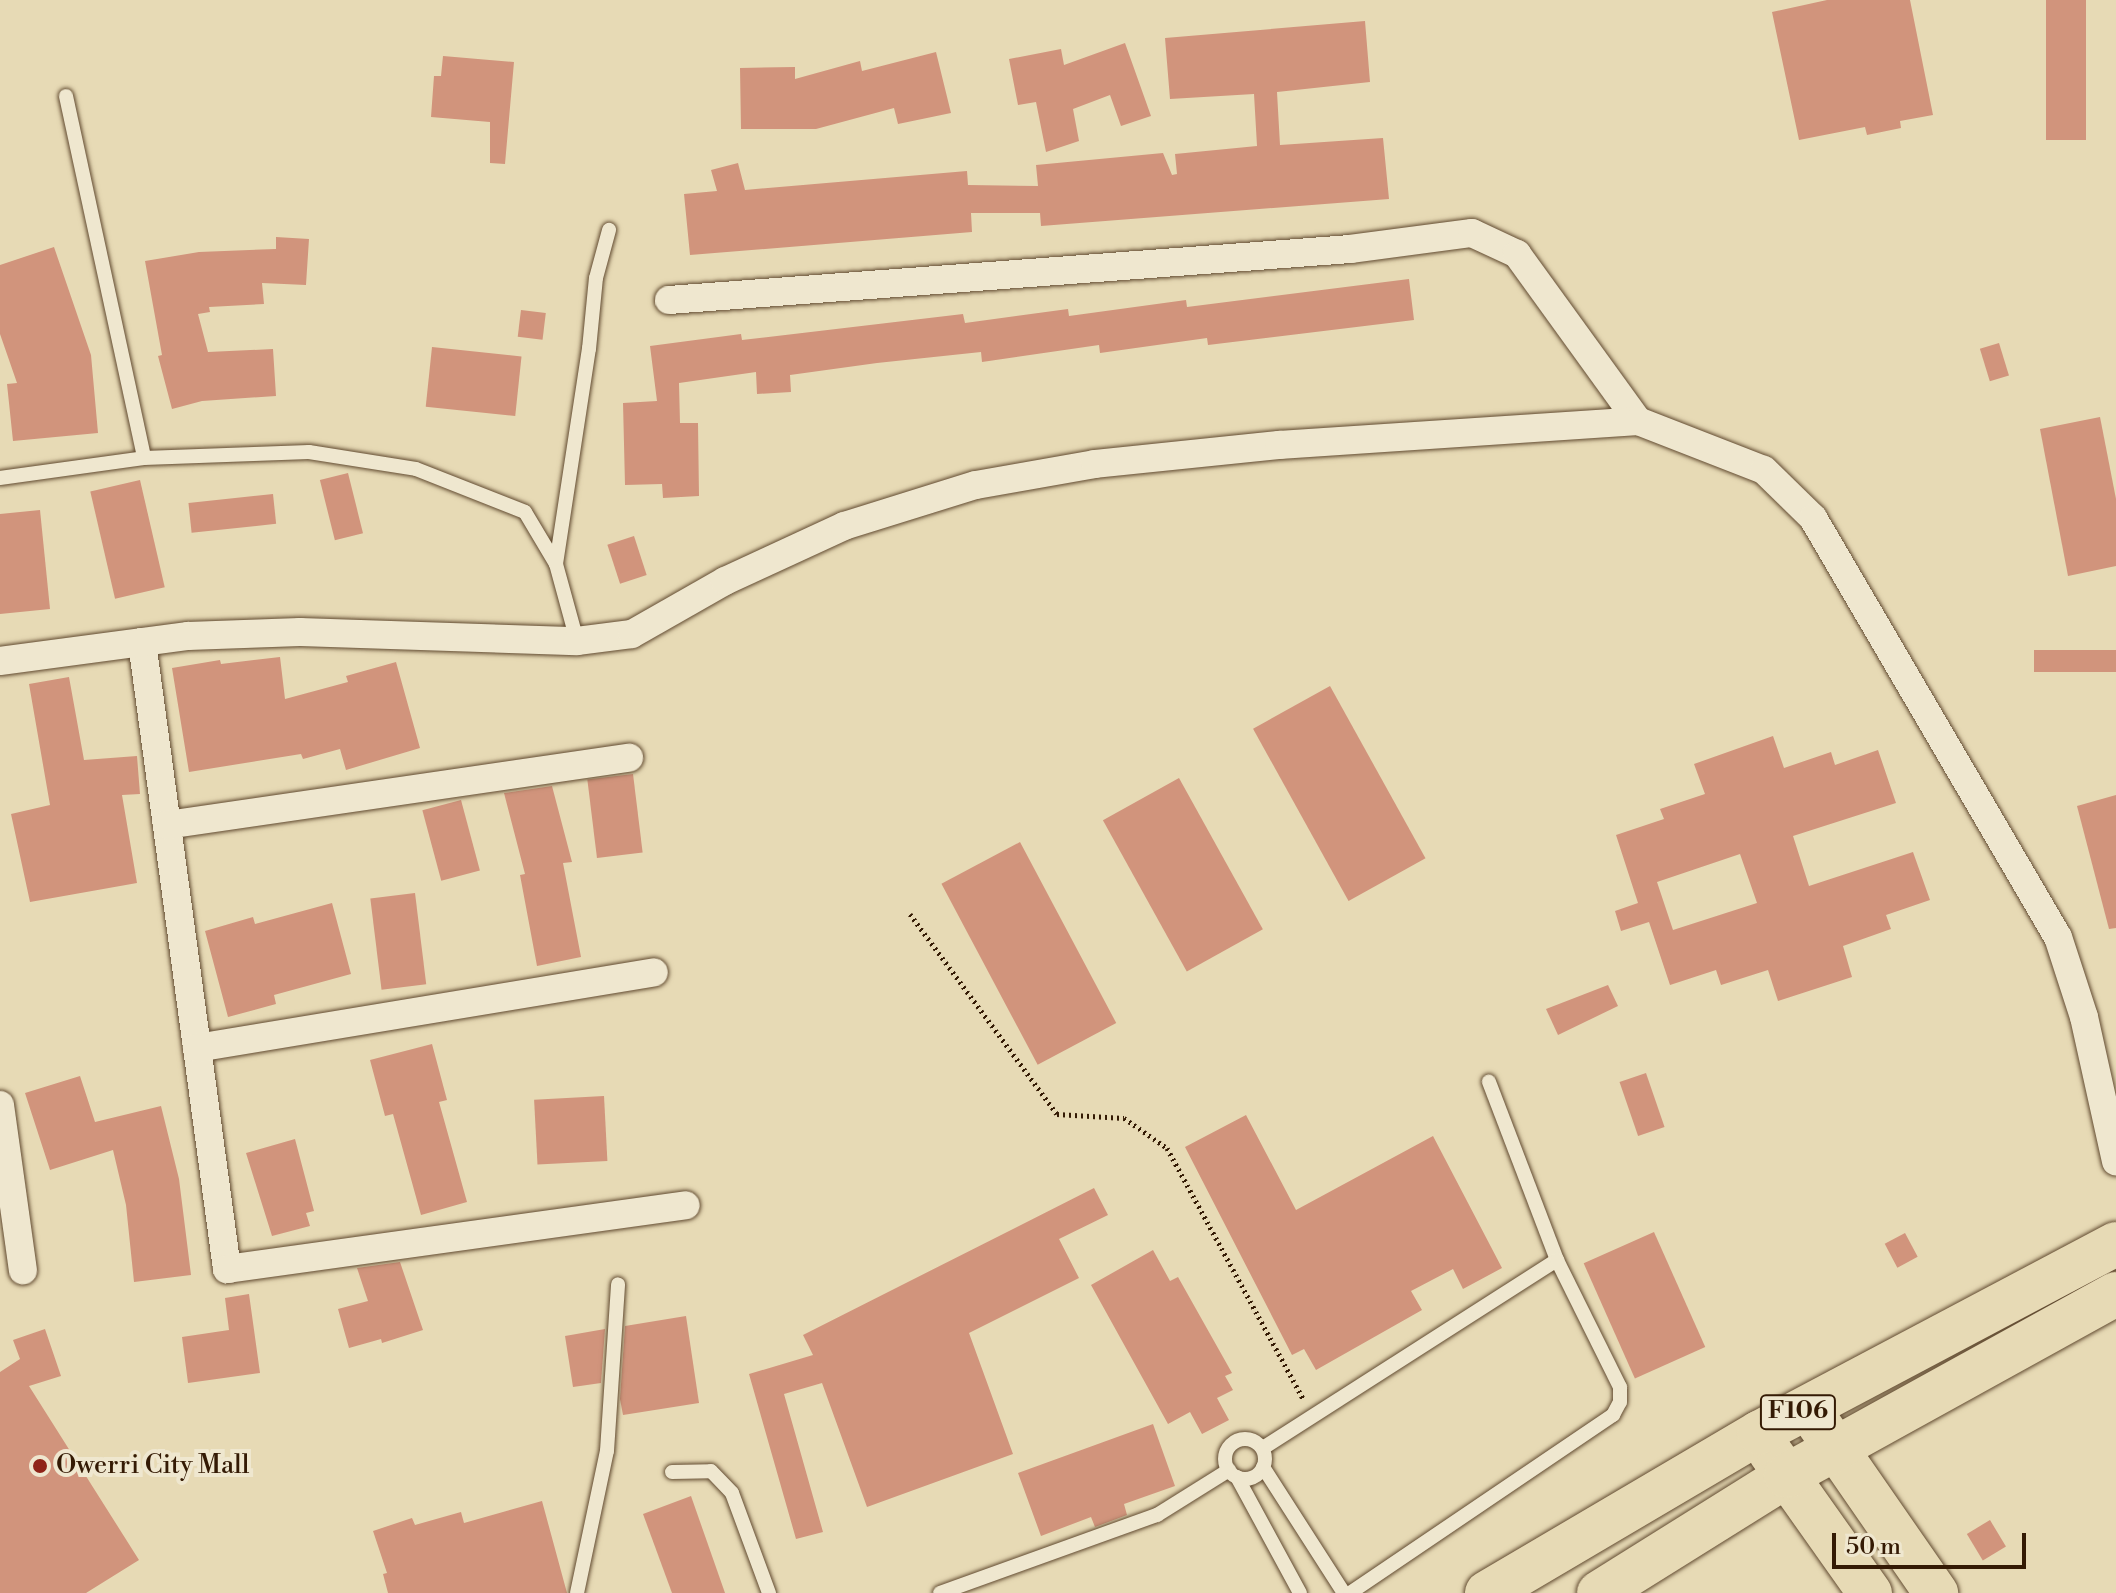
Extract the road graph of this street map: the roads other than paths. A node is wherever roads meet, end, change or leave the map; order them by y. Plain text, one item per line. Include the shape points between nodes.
1 (66, 96) dead end
2 (609, 230) dead end
3 (669, 300) dead end
4 (1638, 421) junction
5 (144, 458) junction
6 (0, 478) edge
7 (556, 564) junction
8 (577, 641) junction
9 (142, 642) junction
10 (0, 661) edge
11 (629, 758) dead end
12 (167, 825) junction
13 (654, 972) dead end
14 (197, 1048) junction
15 (1489, 1082) dead end
16 (0, 1105) edge
17 (3, 1153) edge
18 (2116, 1161) edge
19 (686, 1205) dead end
20 (2116, 1244) edge
21 (1557, 1260) junction
22 (23, 1270) dead end
23 (618, 1284) dead end
24 (2116, 1294) edge
25 (1808, 1407) junction
26 (1759, 1433) junction
27 (1263, 1448) junction
28 (1836, 1449) junction
29 (1263, 1467) junction
30 (672, 1472) dead end
31 (1233, 1474) junction
32 (1786, 1476) junction
33 (577, 1593) edge
34 (769, 1593) edge
35 (940, 1593) edge
36 (1300, 1593) edge
37 (1344, 1593) edge
38 (1350, 1593) edge
39 (1487, 1593) edge
40 (1599, 1593) edge
41 (1870, 1593) edge
42 (1936, 1593) edge

1 - 5 lane
2 - 7 lane via 596,278
3 - 4 street via 1334,250 1472,233 1517,254
4 - 8 street via 1279,445 1095,464 976,485 844,526 725,581 632,634
4 - 18 street via 1764,470 1813,518 2058,937 2084,1017
5 - 6 lane
5 - 7 lane via 309,452 416,469 525,512
7 - 8 lane
8 - 9 street via 300,632
9 - 10 street
9 - 12 street
11 - 12 street
12 - 14 street
13 - 14 street
14 - 19 street via 227,1269
15 - 21 lane
16 - 17 street
17 - 22 street
20 - 25 main road, F106
21 - 27 lane
21 - 38 lane via 1620,1387 1613,1415
23 - 33 lane via 607,1451
24 - 28 main road, F106
25 - 26 main road, F106
25 - 28 main road
26 - 32 main road
26 - 39 main road, F106
27 - 29 lane
27 - 31 lane via 1253,1440 1233,1442 1227,1451
28 - 32 main road, F106
28 - 42 main road
29 - 31 lane via 1257,1475
29 - 37 lane
30 - 34 lane via 711,1471 732,1493
31 - 35 lane via 1157,1515
31 - 36 lane
32 - 40 main road, F106
32 - 41 main road

